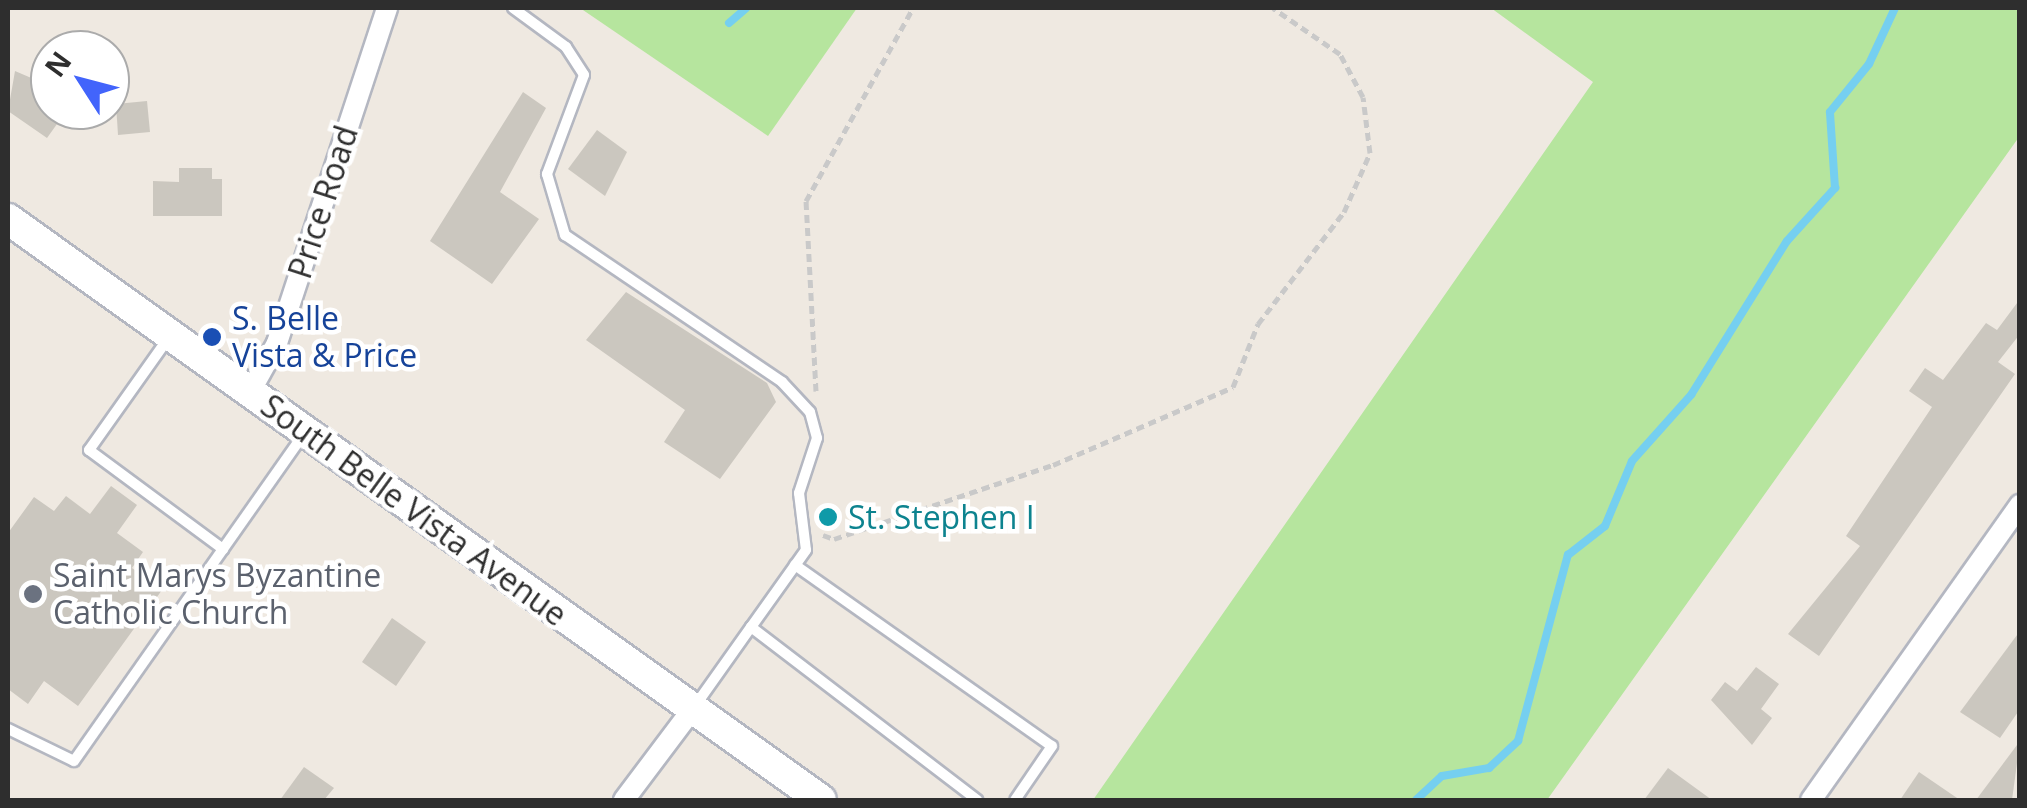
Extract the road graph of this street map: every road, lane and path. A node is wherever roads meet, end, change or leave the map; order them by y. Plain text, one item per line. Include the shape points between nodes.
1 (387, 8) edge
2 (513, 8) edge
3 (914, 8) edge
4 (1273, 8) edge
5 (8, 219) edge
6 (171, 335) junction
7 (250, 392) junction
8 (810, 412) junction
9 (306, 432) junction
10 (2020, 505) edge
11 (802, 526) junction
12 (223, 550) junction
13 (795, 565) junction
14 (751, 627) junction
15 (692, 711) junction
16 (8, 729) edge
17 (624, 800) edge
18 (821, 800) edge
19 (978, 800) edge
20 (1015, 800) edge
21 (1811, 800) edge

1 - 7 street, Price Road via 277,343
2 - 8 lane via 566,47 584,75 546,174 564,235 782,382
3 - 8 path via 806,202
4 - 11 path via 1340,54 1363,97 1370,153 1344,212 1258,324 1232,387 946,504 834,539
5 - 6 street, South Belle Vista Avenue
6 - 7 street, South Belle Vista Avenue
6 - 12 lane via 89,450
7 - 9 street, South Belle Vista Avenue
8 - 11 lane via 817,438 799,493
9 - 12 lane
9 - 15 street, South Belle Vista Avenue
10 - 21 street
11 - 13 lane via 806,550
12 - 16 lane via 74,761
13 - 14 lane
13 - 20 lane via 1052,746
14 - 15 lane
14 - 19 lane
15 - 17 street
15 - 18 street, South Belle Vista Avenue

